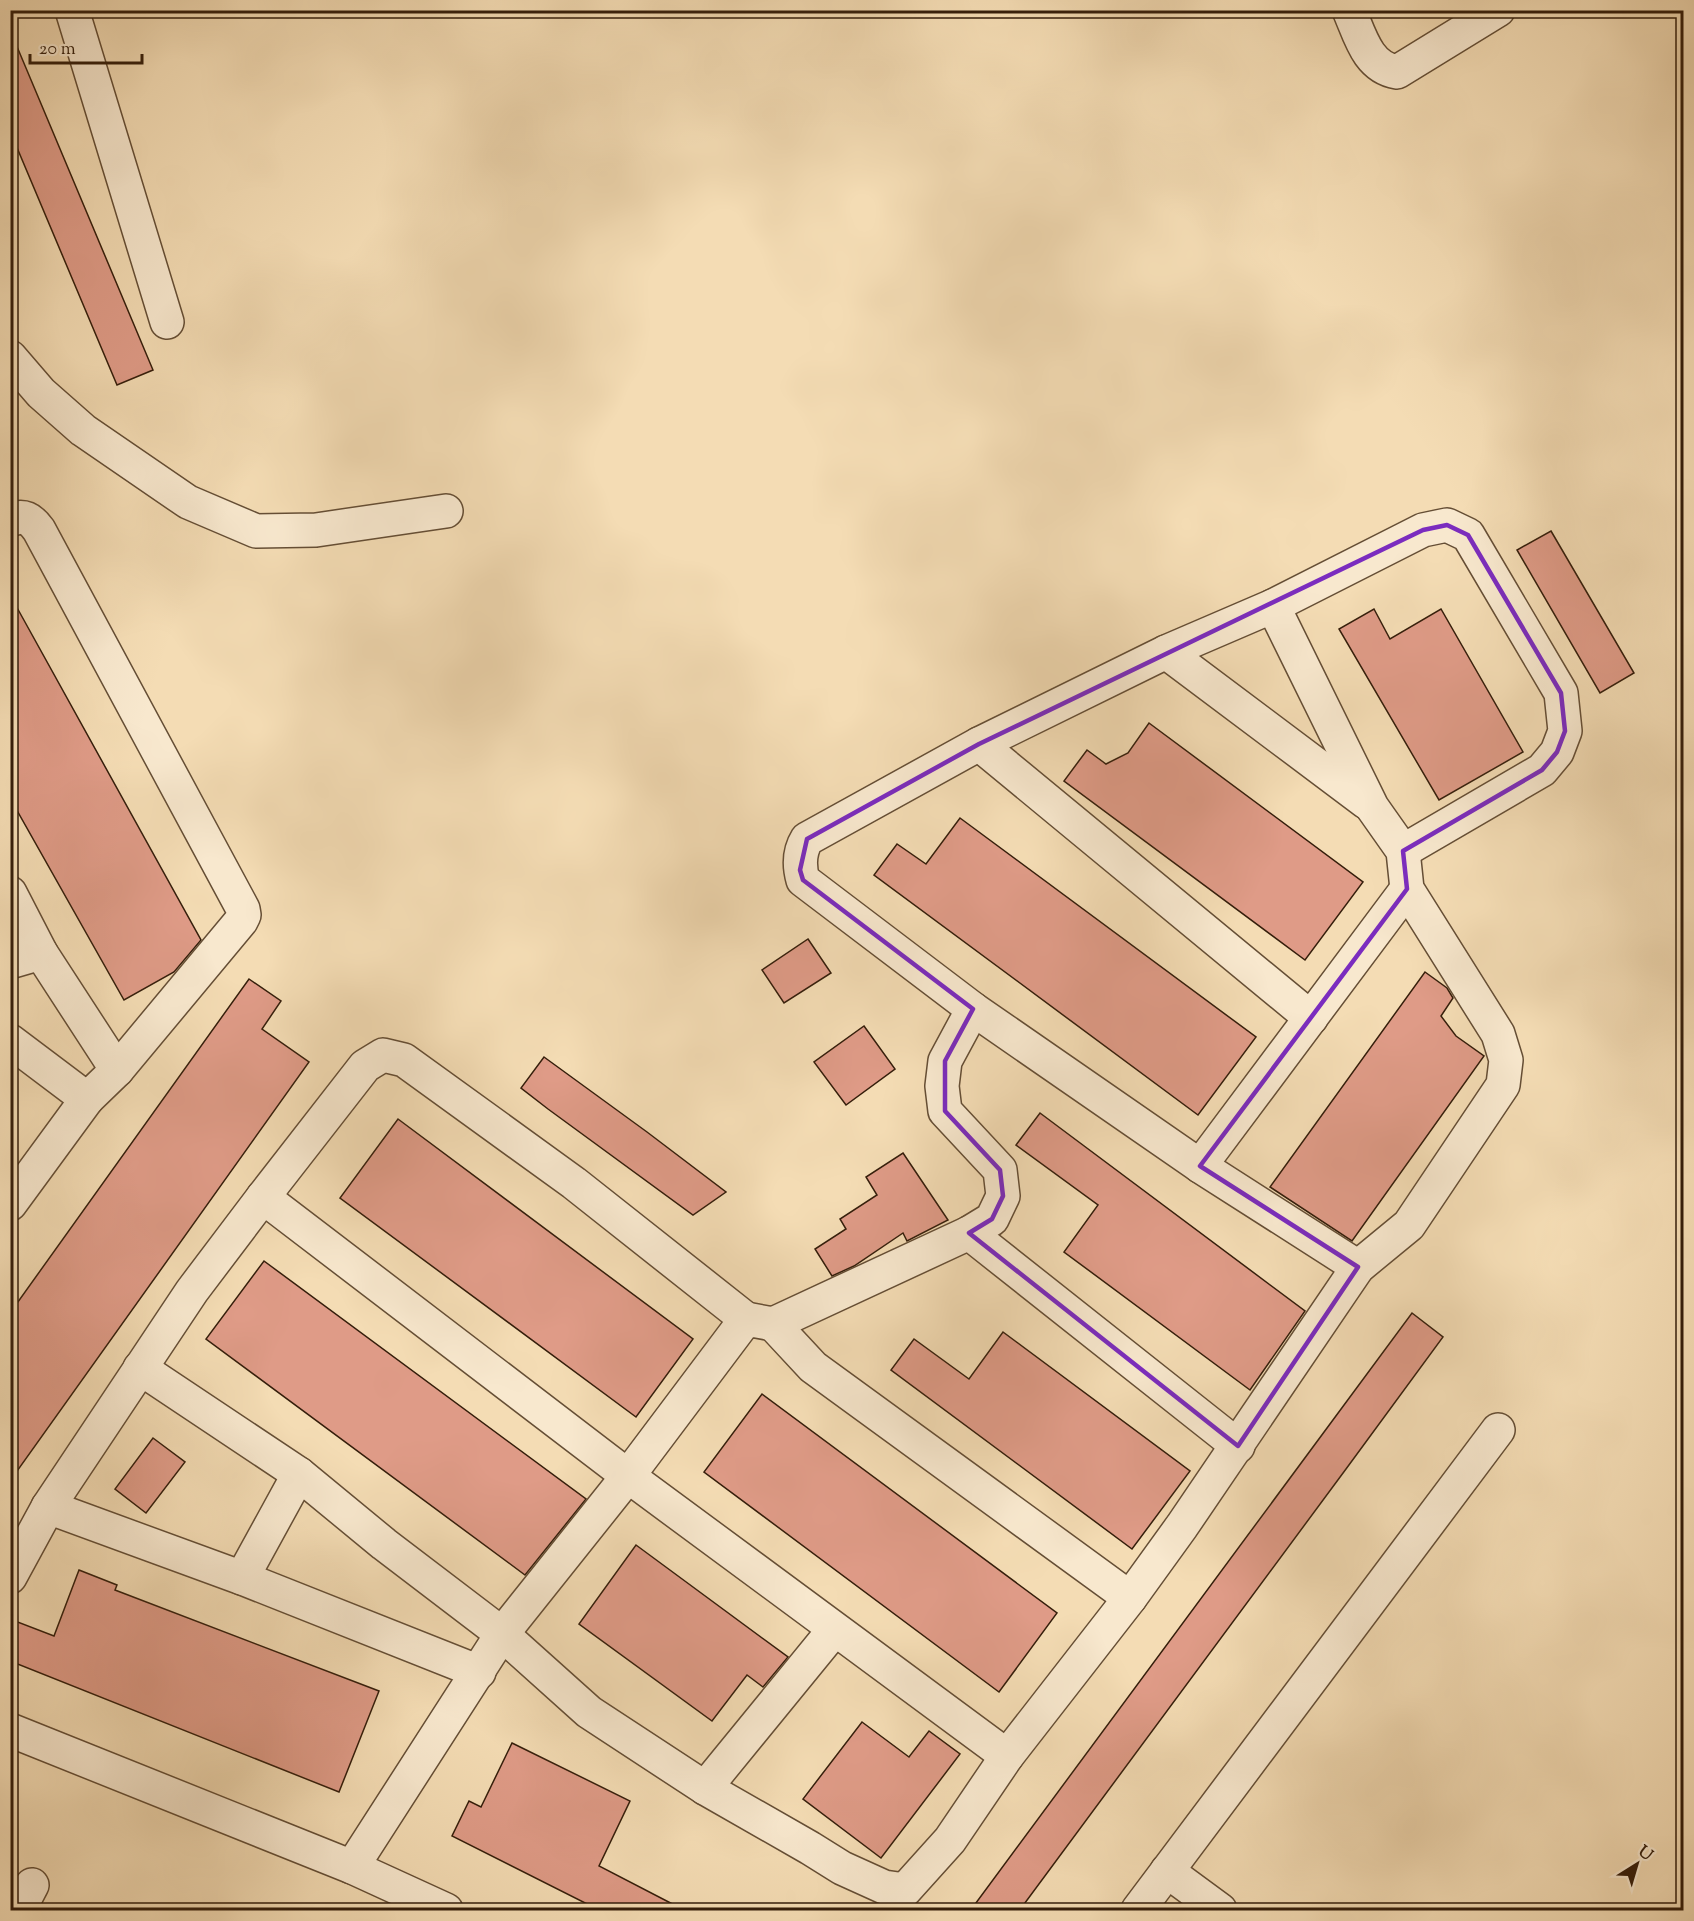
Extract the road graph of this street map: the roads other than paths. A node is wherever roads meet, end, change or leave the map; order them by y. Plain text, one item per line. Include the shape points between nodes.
1 (72, 10) edge
2 (1349, 10) edge
3 (1498, 10) edge
4 (167, 322) dead end
5 (10, 357) edge
6 (446, 511) dead end
7 (10, 520) edge
8 (1273, 606) junction
9 (1166, 652) junction
10 (979, 744) junction
11 (1372, 807) junction
12 (1402, 851) junction
13 (1407, 889) junction
14 (10, 893) edge
15 (26, 957) edge
16 (973, 1009) junction
17 (1311, 1018) junction
18 (10, 1041) edge
19 (117, 1070) junction
20 (87, 1099) junction
21 (1200, 1166) junction
22 (263, 1197) junction
23 (10, 1204) edge
24 (969, 1233) junction
25 (1358, 1267) junction
26 (760, 1322) junction
27 (140, 1368) junction
28 (1498, 1430) dead end
29 (1238, 1446) junction
30 (299, 1474) junction
31 (628, 1476) junction
32 (48, 1507) junction
33 (10, 1577) edge
34 (243, 1578) junction
35 (1130, 1598) junction
36 (834, 1630) junction
37 (502, 1634) junction
38 (479, 1672) junction
39 (10, 1730) edge
40 (1007, 1756) junction
41 (705, 1788) junction
42 (352, 1867) junction
43 (1167, 1871) junction
44 (895, 1900) edge
45 (446, 1911) edge
46 (1138, 1911) edge
47 (1220, 1911) edge

1 - 4 street
2 - 3 street via 1373,60 1397,72
5 - 6 street via 41,393 83,430 188,502 256,531 316,530
7 - 19 street via 30,519 39,530 243,909 241,921
8 - 9 street
8 - 11 street
8 - 12 street via 1423,530 1447,525 1468,536 1561,693 1565,731 1557,752 1542,770
9 - 10 street
9 - 11 street
10 - 16 street via 807,839 800,857 803,880
10 - 17 street
11 - 12 street
12 - 13 street
13 - 17 street
13 - 25 street via 1498,1034 1506,1060 1503,1085 1408,1225
14 - 15 street
15 - 19 street
16 - 21 street
16 - 24 street via 945,1061 945,1112 1000,1170 1004,1196 992,1219
17 - 21 street
18 - 20 street
19 - 20 street
20 - 23 street
21 - 25 street
22 - 26 street via 365,1066 383,1055 404,1060
22 - 27 street
22 - 31 street
24 - 26 street
24 - 29 street
25 - 29 street
26 - 31 street
26 - 35 street via 813,1367
27 - 30 street
27 - 32 street
28 - 43 street
29 - 35 street
30 - 34 street
30 - 37 street
31 - 36 street
31 - 37 street
32 - 33 street
32 - 34 street
34 - 38 street
35 - 40 street
36 - 40 street
36 - 41 street
37 - 38 street
37 - 41 street via 589,1712
38 - 42 street
39 - 42 street
40 - 44 street via 950,1840
41 - 44 street via 884,1887
42 - 45 street
43 - 46 street
43 - 47 street

